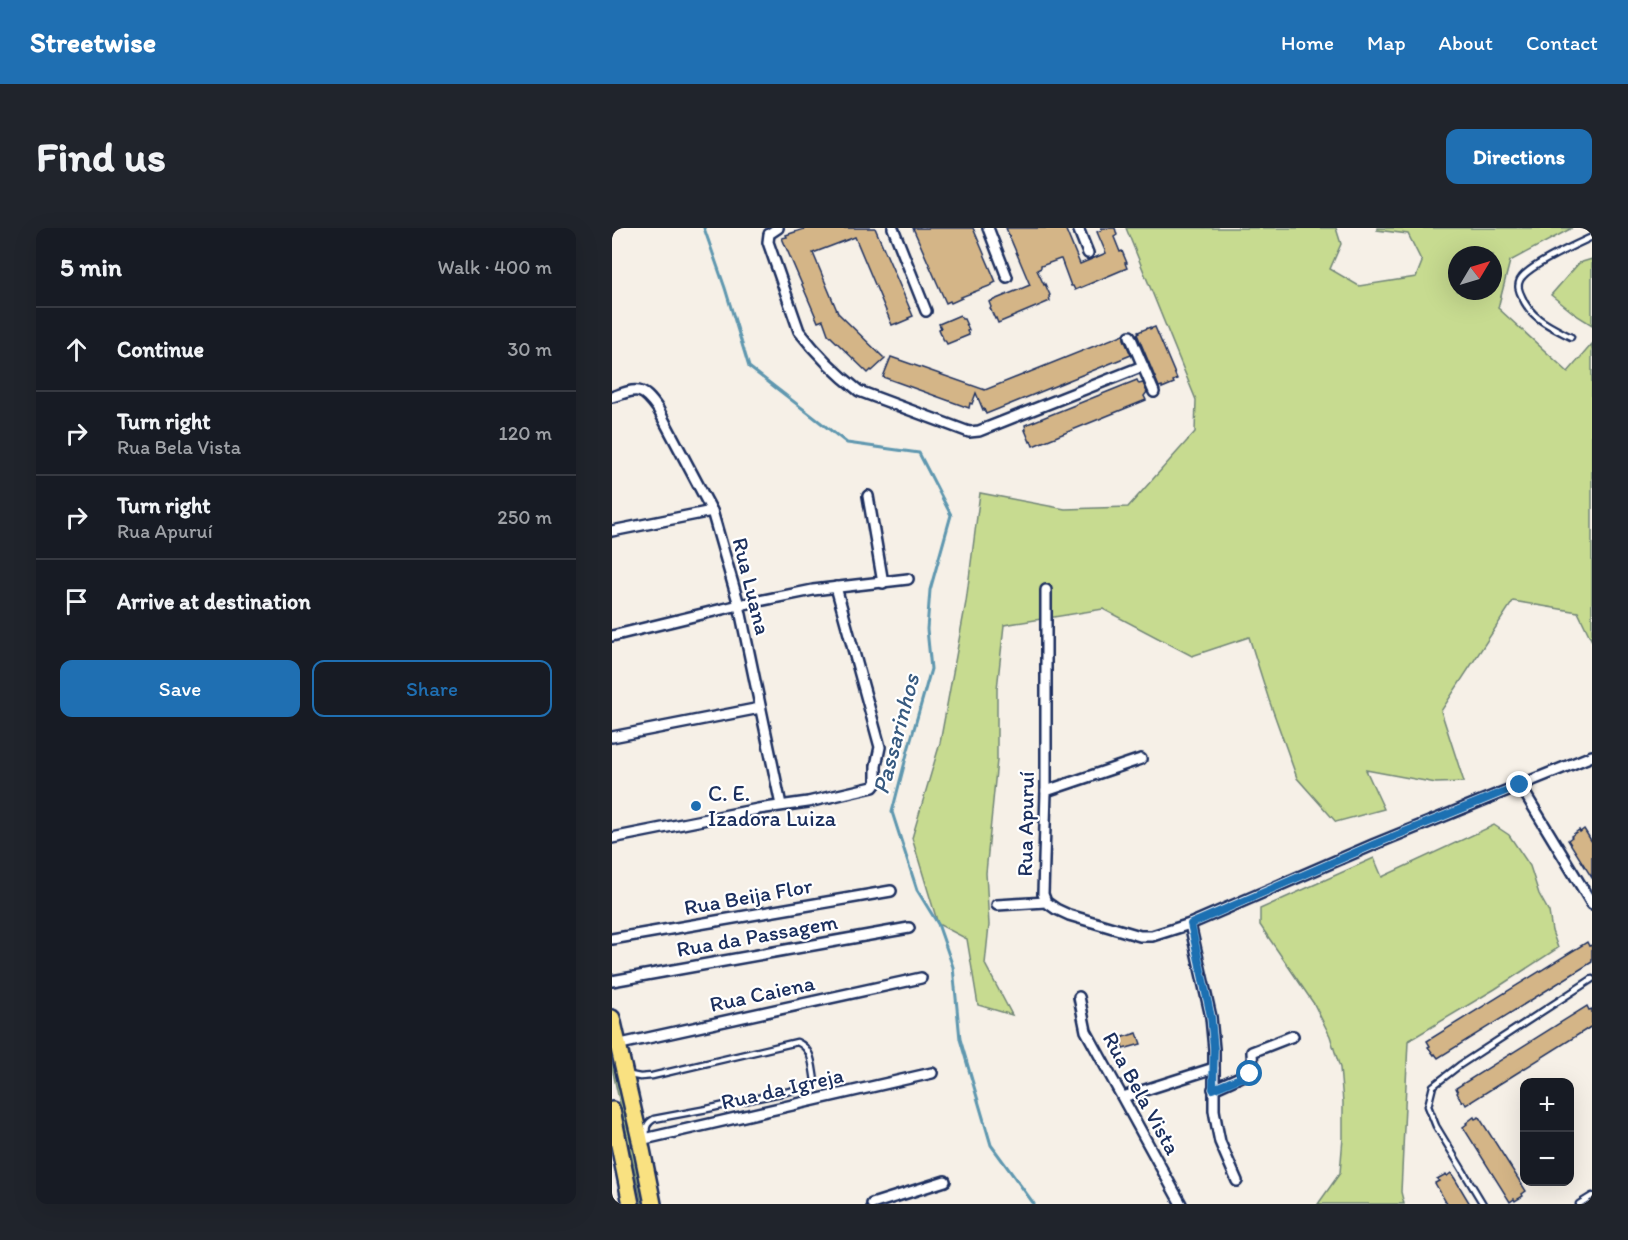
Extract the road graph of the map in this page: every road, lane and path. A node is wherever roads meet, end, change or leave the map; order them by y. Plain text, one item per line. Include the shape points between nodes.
1 (778, 228) edge
2 (893, 228) edge
3 (988, 228) edge
4 (1078, 228) edge
5 (1592, 237) edge
6 (1088, 253) dead end
7 (1007, 277) dead end
8 (926, 311) dead end
9 (1130, 336) dead end
10 (1571, 337) dead end
11 (1143, 366) junction
12 (1154, 392) dead end
13 (612, 397) edge
14 (868, 496) dead end
15 (712, 512) junction
16 (612, 531) edge
17 (908, 579) dead end
18 (883, 583) junction
19 (836, 587) junction
20 (1046, 590) dead end
21 (739, 605) junction
22 (612, 636) edge
23 (760, 708) junction
24 (612, 737) edge
25 (1592, 756) edge
26 (1141, 759) dead end
27 (1520, 785) junction
28 (1046, 791) junction
29 (781, 805) junction
30 (612, 838) edge
31 (891, 891) dead end
32 (1046, 902) junction
33 (1592, 904) edge
34 (997, 905) dead end
35 (1191, 924) junction
36 (909, 928) dead end
37 (612, 939) edge
38 (921, 978) dead end
39 (1592, 980) edge
40 (612, 981) edge
41 (1079, 997) dead end
42 (612, 1018) edge
43 (1293, 1036) dead end
44 (615, 1045) edge
45 (1214, 1068) junction
46 (932, 1073) dead end
47 (625, 1074) junction
48 (1213, 1089) junction
49 (1123, 1097) junction
50 (612, 1110) edge
51 (644, 1140) junction
52 (617, 1156) edge
53 (945, 1181) dead end
54 (1237, 1181) dead end
55 (1592, 1196) edge
56 (631, 1204) edge
57 (653, 1204) edge
58 (872, 1204) edge
59 (1181, 1204) edge
60 (1483, 1204) edge
61 (1579, 1204) edge

1 - 11 street via 769,234 768,242 799,331 859,391 969,432
2 - 8 street
3 - 7 street
4 - 6 street
5 - 10 lane via 1529,270 1518,289 1526,307 1540,321
9 - 11 street
11 - 12 street
13 - 15 street, Rua Luana via 635,390 644,392 658,409
14 - 18 street
15 - 16 street
15 - 21 street, Rua Luana
17 - 18 street
18 - 19 street
19 - 21 street
19 - 29 street via 880,747 876,783 871,789
20 - 28 street, Rua Apuruí
21 - 22 street
21 - 23 street, Rua Luana
23 - 24 street
23 - 29 street, Rua Luana
25 - 27 street, Rua Apuruí
26 - 28 street
27 - 33 street
27 - 35 street, Rua Apuruí
28 - 32 street, Rua Apuruí
29 - 30 street
31 - 37 street, Rua Beija Flor
32 - 34 street
32 - 35 street, Rua Apuruí via 1069,915 1140,936
35 - 45 street via 1211,1017
36 - 40 street, Rua da Passagem
38 - 44 street, Rua Caiena
39 - 60 lane via 1433,1086 1428,1106 1436,1126
41 - 49 street, Rua Bela Vista via 1086,1031
42 - 44 main road
43 - 48 street via 1252,1053 1253,1071
44 - 47 main road
45 - 48 street
45 - 49 street
46 - 51 street, Rua da Igreja
47 - 51 main road
47 - 51 lane via 652,1076 797,1042 808,1050 814,1085 654,1119 646,1128
48 - 54 street via 1220,1142
49 - 59 street, Rua Bela Vista
50 - 52 main road
51 - 57 main road
52 - 56 main road
53 - 58 street
55 - 61 lane

